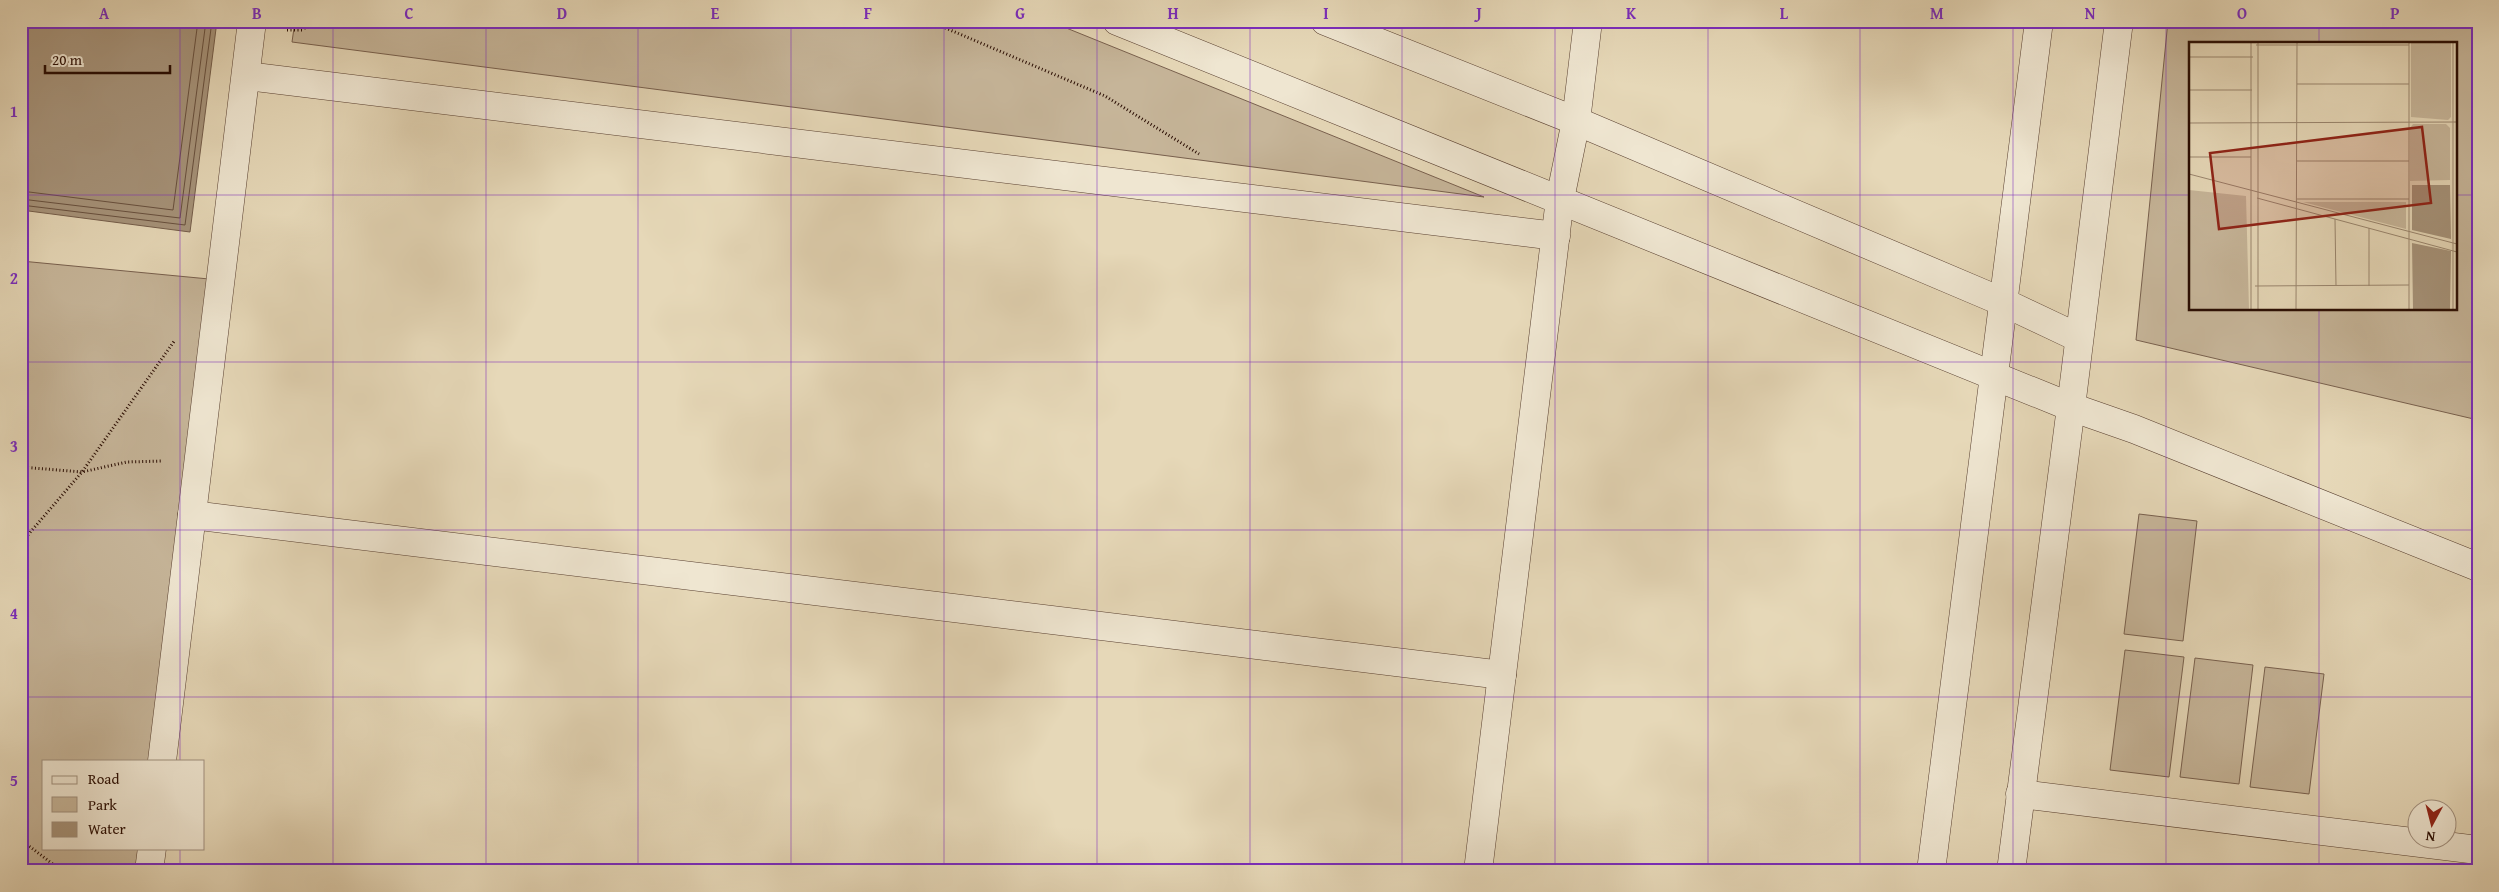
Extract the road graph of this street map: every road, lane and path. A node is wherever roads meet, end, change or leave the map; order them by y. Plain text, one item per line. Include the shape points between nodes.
1 (252, 21) edge
2 (929, 21) edge
3 (1118, 21) edge
4 (1325, 21) edge
5 (1588, 21) edge
6 (2039, 21) edge
7 (2119, 21) edge
8 (246, 76) junction
9 (1576, 121) junction
10 (1201, 156) dead end
11 (1560, 199) junction
12 (1556, 236) junction
13 (2003, 302) junction
14 (176, 338) dead end
15 (2079, 338) junction
16 (1994, 375) junction
17 (2072, 407) junction
18 (199, 462) junction
19 (21, 467) edge
20 (82, 472) junction
21 (192, 515) junction
22 (21, 543) edge
23 (2478, 567) edge
24 (1502, 676) junction
25 (162, 760) edge
26 (2020, 794) junction
27 (21, 840) edge
28 (152, 850) edge
29 (2478, 850) edge
30 (62, 871) edge
31 (149, 871) edge
32 (1478, 871) edge
33 (1932, 871) edge
34 (2011, 871) edge

1 - 8 street
2 - 10 path via 1105,96
3 - 11 street
4 - 9 street
5 - 9 street
6 - 13 street
7 - 15 street
8 - 12 street
8 - 18 street
9 - 11 street
9 - 13 street
11 - 12 street
11 - 16 street
12 - 24 street
13 - 15 street
13 - 16 street
14 - 20 path
15 - 17 street
16 - 17 street
16 - 33 street
17 - 23 street
17 - 26 street
18 - 20 path via 127,462
18 - 21 street
19 - 20 path
20 - 22 path
21 - 24 street
21 - 25 street
24 - 32 street
26 - 29 street
26 - 34 street
27 - 30 path
28 - 31 street

